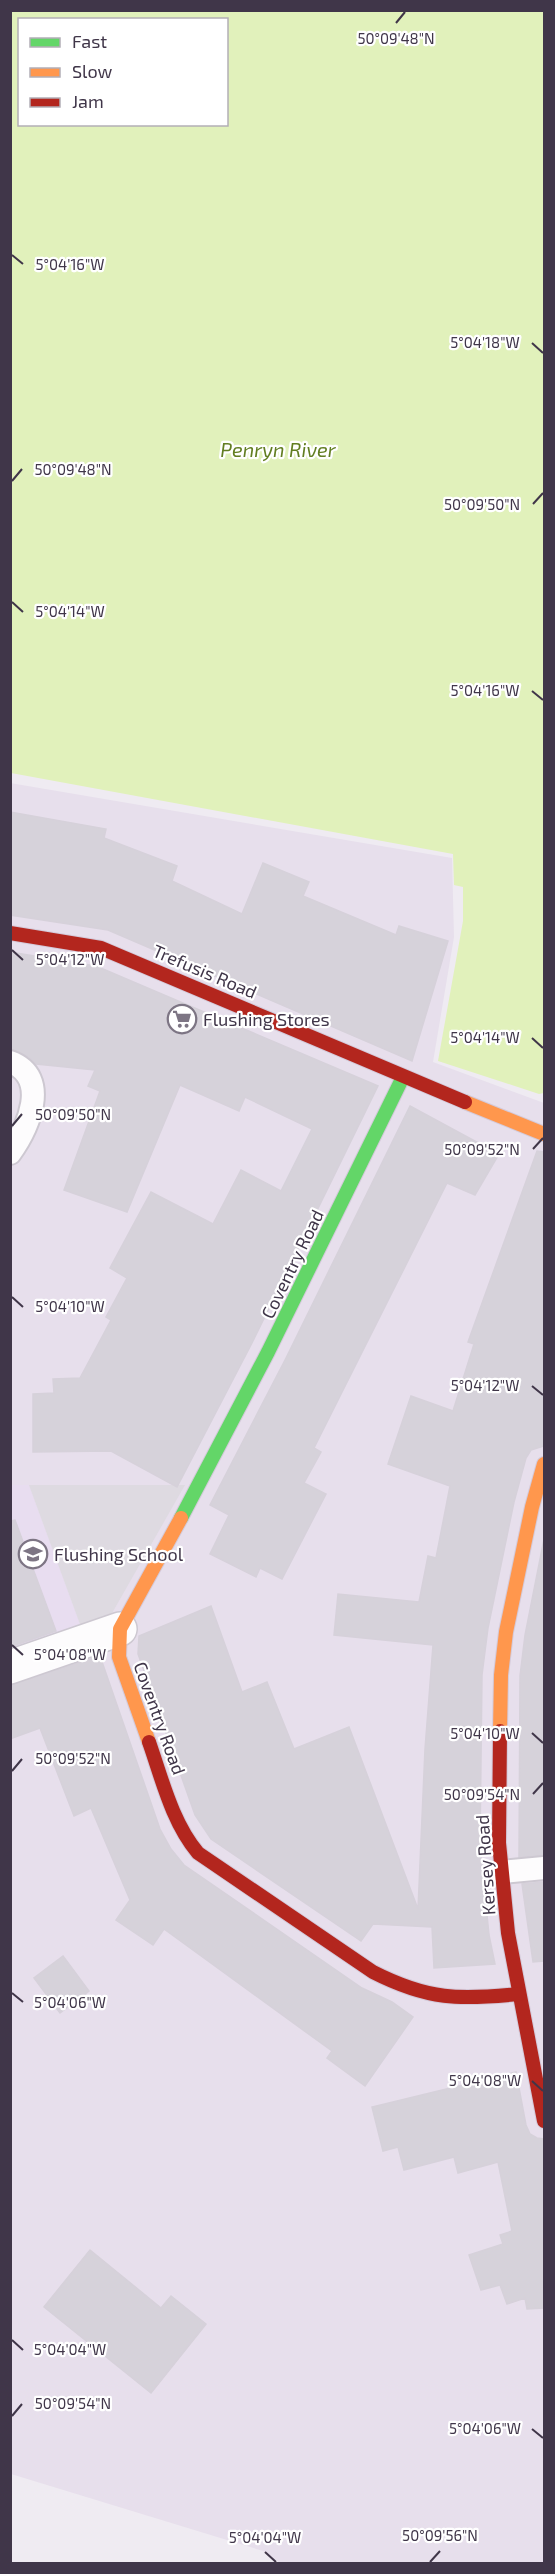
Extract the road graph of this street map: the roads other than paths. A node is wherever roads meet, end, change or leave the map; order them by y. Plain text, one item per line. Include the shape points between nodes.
1 (10, 933) edge
2 (10, 1062) edge
3 (403, 1077) junction
4 (544, 1134) edge
5 (10, 1153) edge
6 (544, 1464) edge
7 (120, 1629) junction
8 (10, 1667) edge
9 (544, 1868) edge
10 (501, 1872) junction
11 (519, 1994) junction
12 (544, 2121) edge

1 - 3 street, Trefusis Road via 101,948
2 - 5 lane via 26,1071 33,1091 32,1108
3 - 4 street, Trefusis Road
3 - 7 street, Coventry Road via 244,1400
6 - 10 street, Kersey Road via 506,1632 501,1675
7 - 8 street
7 - 11 street, Coventry Road via 119,1657 178,1823 198,1852 394,1984 436,1998
9 - 10 lane
10 - 11 street, Kersey Road
11 - 12 street, Kersey Road

